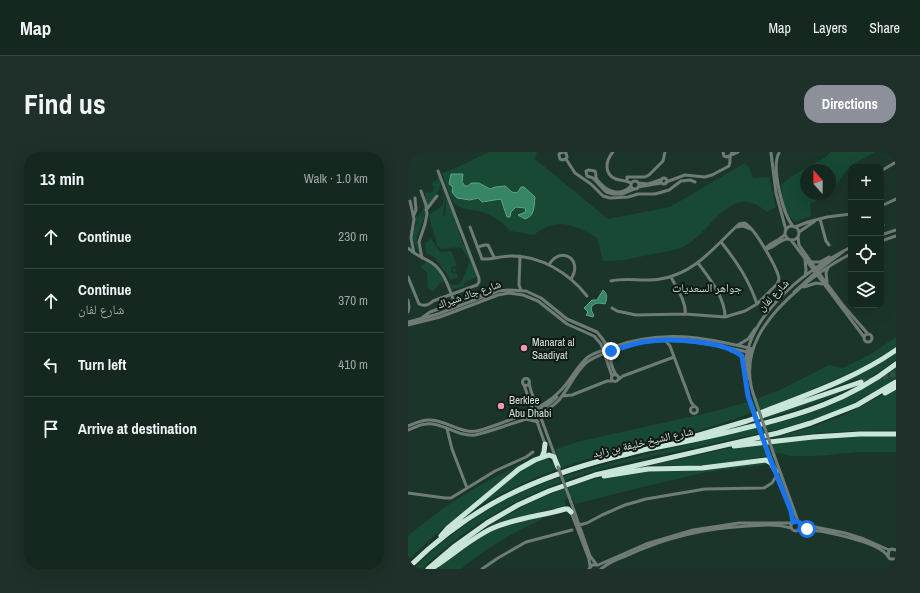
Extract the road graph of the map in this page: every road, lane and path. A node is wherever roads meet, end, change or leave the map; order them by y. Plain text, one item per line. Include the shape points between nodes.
1 (613, 152) edge
2 (665, 152) edge
3 (723, 152) edge
4 (738, 152) edge
5 (780, 152) edge
6 (771, 153) edge
7 (730, 155) edge
8 (566, 159) dead end
9 (896, 162) edge
10 (884, 169) edge
11 (438, 171) dead end
12 (627, 181) junction
13 (664, 182) junction
14 (695, 182) dead end
15 (631, 185) junction
16 (638, 185) junction
17 (634, 189) junction
18 (668, 190) junction
19 (421, 191) dead end
20 (662, 192) junction
21 (778, 193) junction
22 (437, 196) dead end
23 (416, 198) dead end
24 (896, 199) edge
25 (410, 201) dead end
26 (780, 202) junction
27 (884, 205) edge
28 (426, 210) junction
29 (414, 215) junction
30 (848, 215) edge
31 (820, 219) junction
32 (815, 221) junction
33 (804, 224) junction
34 (470, 227) dead end
35 (795, 227) junction
36 (806, 228) junction
37 (786, 230) junction
38 (896, 230) edge
39 (798, 232) junction
40 (785, 234) junction
41 (884, 234) edge
42 (896, 236) edge
43 (798, 237) junction
44 (790, 239) junction
45 (884, 240) edge
46 (721, 242) junction
47 (828, 245) dead end
48 (477, 247) junction
49 (408, 248) edge
50 (765, 249) junction
51 (846, 249) joint
52 (842, 252) junction
53 (414, 253) junction
54 (520, 256) junction
55 (848, 256) edge
56 (422, 258) junction
57 (494, 258) junction
58 (804, 258) junction
59 (812, 262) junction
60 (698, 263) junction
61 (549, 265) junction
62 (828, 266) junction
63 (816, 272) junction
64 (805, 276) junction
65 (408, 277) edge
66 (671, 277) junction
67 (571, 279) junction
68 (612, 281) dead end
69 (825, 284) junction
70 (519, 285) junction
71 (801, 288) junction
72 (514, 290) junction
73 (521, 290) junction
74 (451, 294) junction
75 (586, 296) dead end
76 (792, 296) junction
77 (484, 297) junction
78 (408, 300) edge
79 (455, 304) junction
80 (757, 304) junction
81 (428, 306) junction
82 (612, 308) dead end
83 (408, 311) edge
84 (430, 312) junction
85 (685, 314) junction
86 (725, 317) junction
87 (422, 318) junction
88 (408, 322) edge
89 (760, 322) junction
90 (756, 328) junction
91 (868, 334) junction
92 (864, 337) junction
93 (634, 340) junction
94 (666, 340) junction
95 (673, 340) junction
96 (604, 341) junction
97 (738, 345) junction
98 (670, 346) junction
99 (618, 347) junction
100 (726, 348) junction
101 (751, 348) junction
102 (896, 350) edge
103 (605, 351) junction
104 (750, 352) junction
105 (674, 357) junction
106 (611, 364) junction
107 (896, 364) edge
108 (745, 369) junction
109 (617, 376) junction
110 (612, 378) junction
111 (861, 382) tunnel mouth
112 (896, 382) edge
113 (529, 383) junction
114 (524, 385) junction
115 (569, 387) junction
116 (896, 387) edge
117 (575, 393) junction
118 (562, 396) junction
119 (857, 405) junction
120 (692, 407) dead end
121 (537, 411) junction
122 (544, 411) junction
123 (524, 419) junction
124 (540, 422) junction
125 (408, 426) edge
126 (447, 429) junction
127 (408, 430) edge
128 (454, 432) junction
129 (706, 433) junction
130 (896, 434) edge
131 (448, 435) junction
132 (545, 444) joint
133 (653, 448) junction
134 (533, 452) dead end
135 (542, 457) junction
136 (668, 458) junction
137 (771, 458) junction
138 (558, 467) junction
139 (777, 473) junction
140 (467, 488) junction
141 (555, 489) junction
142 (408, 493) edge
143 (571, 502) junction
144 (565, 508) junction
145 (571, 512) joint
146 (799, 522) junction
147 (792, 523) junction
148 (579, 525) junction
149 (791, 528) junction
150 (572, 530) dead end
151 (799, 530) junction
152 (438, 541) junction
153 (889, 550) junction
154 (896, 550) edge
155 (888, 556) junction
156 (895, 560) edge
157 (599, 567) edge
158 (408, 568) edge
159 (589, 568) edge
160 (428, 569) edge
161 (432, 569) edge
162 (482, 569) edge

1 - 12 street via 607,160 606,168 611,176
2 - 12 street via 663,161 649,175 627,177
3 - 7 street via 724,156
4 - 7 street
5 - 6 street via 776,155
5 - 21 street via 777,163
6 - 21 street
7 - 13 street via 726,166 710,175 688,173
8 - 20 street via 575,173 603,196 618,198
9 - 10 street
11 - 74 street via 480,279 477,285
12 - 15 street
13 - 16 street
13 - 18 street
13 - 20 street
14 - 18 street via 682,181
15 - 16 street via 636,181
15 - 17 street
15 - 17 street via 622,192 613,192 594,178 602,189 613,194 622,194
16 - 17 street
18 - 20 street
19 - 28 street
21 - 26 street
22 - 28 street
23 - 29 street
24 - 27 street
25 - 29 street
26 - 35 street via 788,220
26 - 37 street
28 - 56 street via 426,221 419,242
29 - 53 street via 411,238
30 - 31 street
31 - 32 street
31 - 47 street
32 - 33 street
32 - 36 street
33 - 35 street
33 - 36 street
34 - 48 street
35 - 37 street
35 - 39 street
36 - 39 street
37 - 40 street
38 - 41 street
39 - 43 street
40 - 44 street
40 - 50 street
42 - 45 street
43 - 44 street
43 - 59 street via 799,245
44 - 50 street
44 - 58 street
46 - 50 street via 735,228 743,226 752,230
46 - 60 street
46 - 80 street via 747,278
48 - 57 street via 488,245
48 - 57 street via 482,260
49 - 53 street
50 - 80 street via 779,280 771,292
51 - 52 street, شارع لفان
51 - 63 street
52 - 59 street via 820,262
52 - 63 street, شارع لفان
53 - 56 street
54 - 57 street
54 - 61 street
54 - 70 street
55 - 62 street, شارع لفان
56 - 74 street via 441,272
58 - 63 street
58 - 64 street
59 - 63 street
60 - 66 street
60 - 86 street via 715,289
61 - 67 street
61 - 67 street via 556,256 569,257 575,267
62 - 63 street, شارع لفان
62 - 69 street
63 - 64 street, شارع لفان
63 - 69 street
63 - 71 street, شارع لفان
63 - 76 street via 796,288
64 - 89 street, شارع لفان via 777,301
65 - 81 street via 419,304
66 - 68 street
66 - 85 street via 683,302
67 - 75 street
69 - 71 street via 816,283
69 - 91 street
69 - 92 street
70 - 72 street
70 - 73 street
71 - 76 street, شارع لفان
72 - 73 street, شارع جاك شيراك
72 - 77 street, شارع جاك شيراك via 498,291
73 - 96 street, شارع جاك شيراك via 538,296 567,320 594,330
74 - 79 street
74 - 81 street
76 - 101 street, شارع لفان via 768,320
77 - 79 street via 477,295
77 - 87 street, شارع جاك شيراك
78 - 83 street
79 - 84 street
80 - 86 street
81 - 84 street
82 - 85 street via 636,315
84 - 87 street
85 - 86 street
87 - 88 street, شارع جاك شيراك
88 - 103 street, شارع جاك شيراك via 433,320 498,295 523,294 534,298 563,322 596,338
89 - 90 street, شارع لفان
89 - 101 street
90 - 97 street via 749,338
90 - 101 street, شارع لفان
91 - 92 street
91 - 92 street via 872,337 870,341 866,341
93 - 97 street via 679,336
93 - 99 street
93 - 103 street
94 - 95 street
94 - 98 street
94 - 99 street
95 - 98 street
95 - 100 street
96 - 99 street
96 - 103 street, شارع جاك شيراك
97 - 101 street
98 - 105 street
99 - 103 street
99 - 106 street
100 - 104 street
100 - 108 street via 742,357
101 - 104 street, شارع لفان
102 - 129 highway via 856,374
103 - 106 street, شارع جاك شيراك
103 - 110 street, شارع جاك شيراك
103 - 115 street via 587,363
103 - 121 street via 591,356 582,363 560,392
104 - 108 street, شارع لفان
104 - 137 street, شارع لفان, bridge via 751,382
105 - 109 street
105 - 120 street
106 - 109 street, شارع جاك شيراك
107 - 133 highway, شارع الشيخ خليفة بن زايد via 854,392 810,411 735,431
108 - 137 street, شارع لفان, bridge via 750,400
109 - 110 street
109 - 110 street via 616,382
110 - 117 street
111 - 129 highway
112 - 119 highway, شارع الشيخ خليفة بن زايد
113 - 114 street
113 - 114 street via 528,379 524,379
113 - 121 street
114 - 121 street
115 - 117 street via 570,392
115 - 118 street
116 - 119 highway
117 - 118 street
118 - 122 street
119 - 136 highway, شارع الشيخ خليفة بن زايد via 800,427
121 - 122 street
121 - 123 street
121 - 124 street
121 - 125 street via 474,432 432,420
122 - 124 street
123 - 124 street
123 - 128 street via 475,435
124 - 132 street
124 - 138 street
126 - 127 street via 427,424
126 - 128 street
126 - 131 street
128 - 131 street
129 - 133 highway
130 - 136 highway via 829,436 748,443
131 - 140 street
132 - 135 highway
133 - 152 highway, شارع الشيخ خليفة بن زايد via 578,467 534,483 484,508
134 - 140 street
135 - 138 highway via 551,455
135 - 152 highway via 519,469 446,530
136 - 141 highway, شارع الشيخ خليفة بن زايد via 595,475
137 - 139 highway
137 - 141 highway via 702,468 643,470 604,476
137 - 146 street
138 - 143 street, bridge
139 - 147 street via 791,511
139 - 148 street via 772,483 764,488 705,489 646,499 625,505
140 - 142 street via 448,498
141 - 160 highway, شارع الشيخ خليفة بن زايد via 523,502 487,523
143 - 144 highway
143 - 148 street
144 - 145 highway
144 - 161 highway via 491,529 465,544
145 - 159 street via 589,559
146 - 147 street
146 - 151 street
146 - 153 street via 805,526 851,535
147 - 149 street
147 - 157 street via 739,523 693,530 638,547
148 - 157 street via 591,558
149 - 151 street
149 - 157 street via 753,526 693,533 644,548
150 - 162 street via 526,542
151 - 155 street via 813,530 850,538
152 - 158 highway, شارع الشيخ خليفة بن زايد
153 - 154 street
153 - 155 street
155 - 156 street
157 - 159 street

